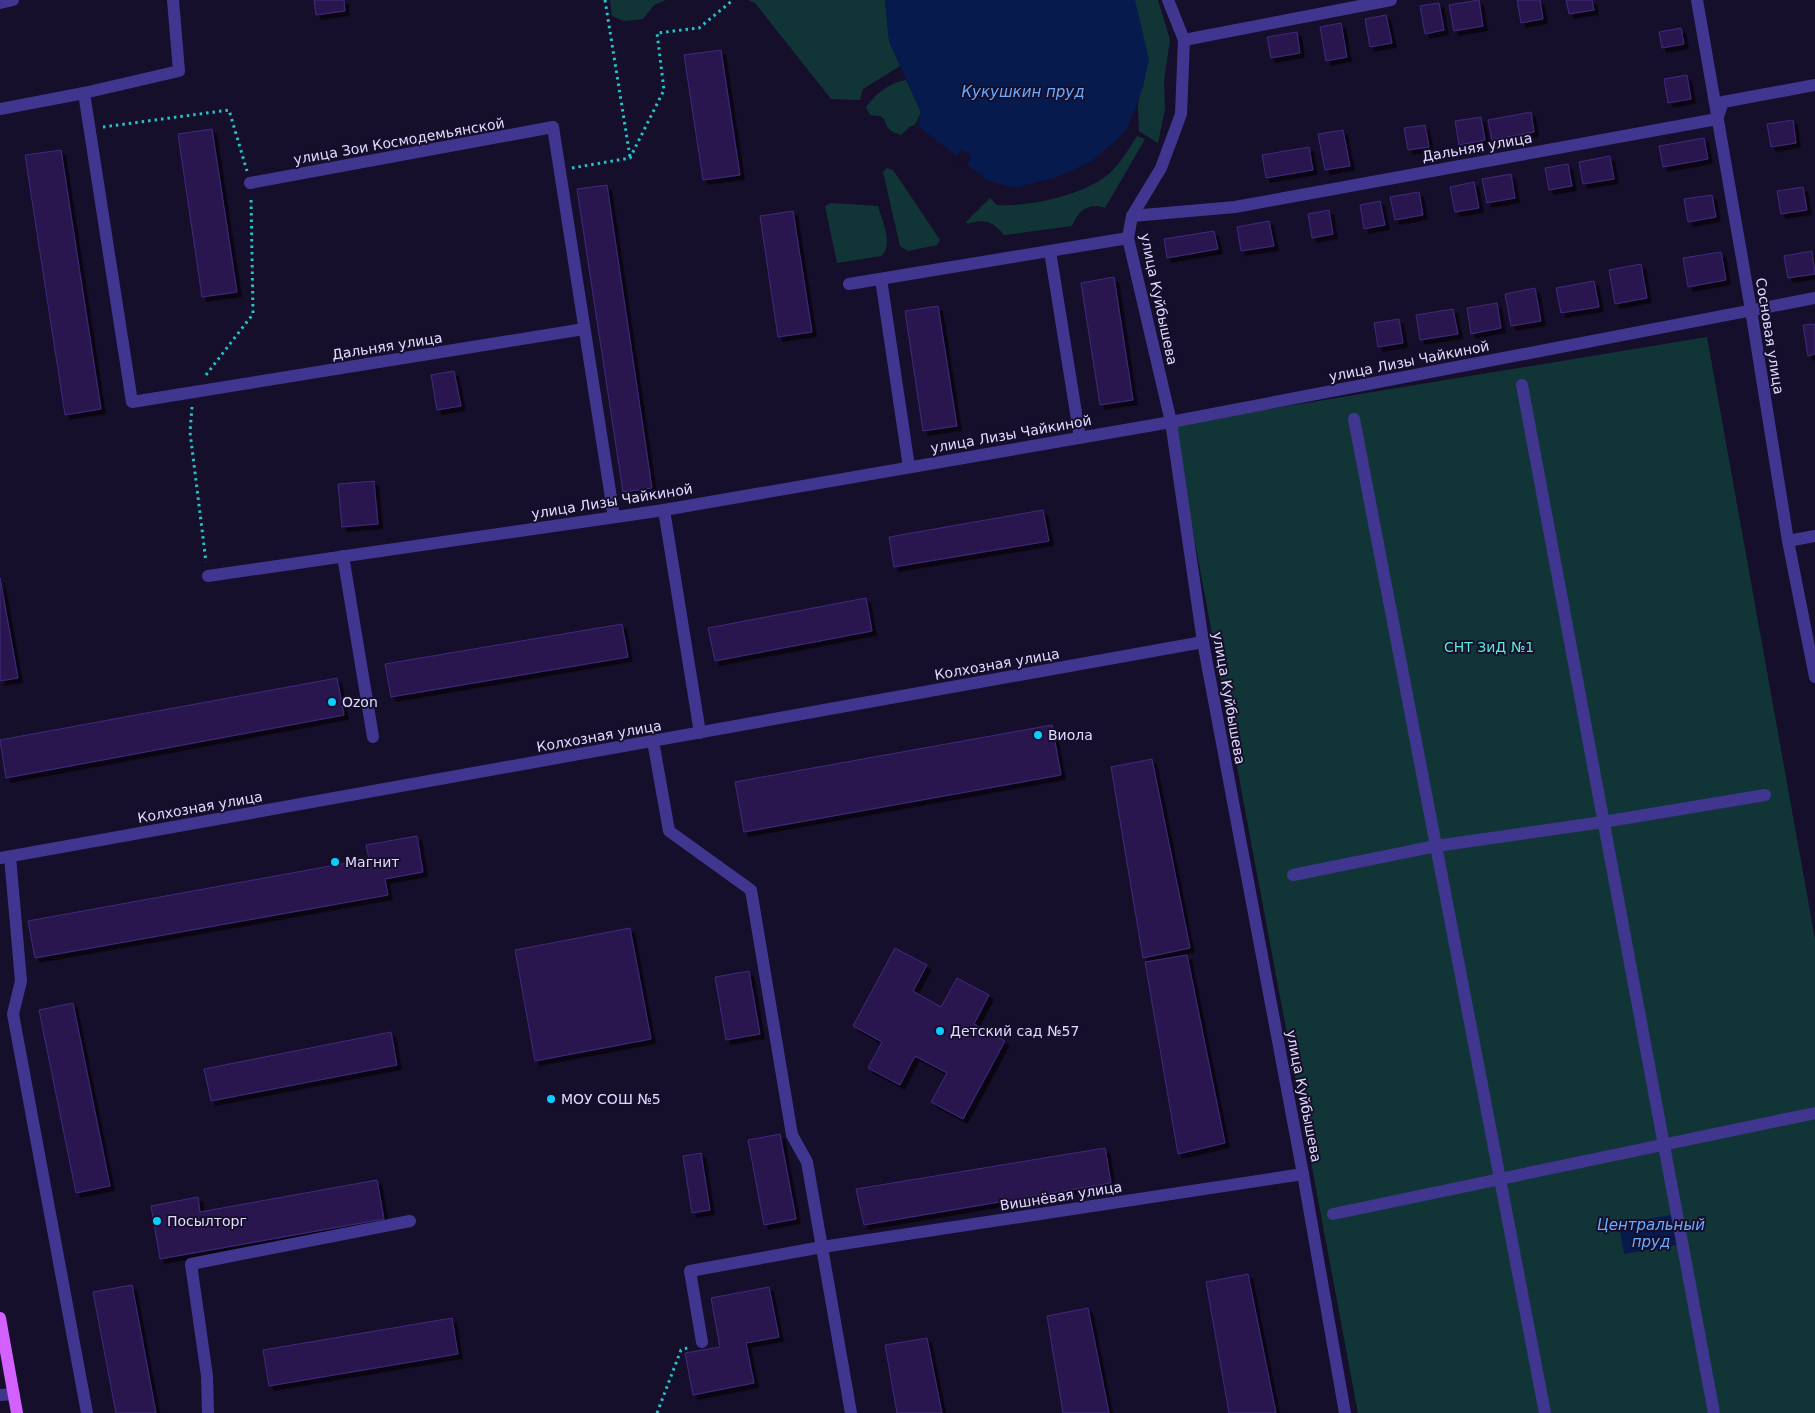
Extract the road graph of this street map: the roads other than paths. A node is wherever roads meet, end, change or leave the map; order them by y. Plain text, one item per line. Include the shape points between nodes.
1 (13, 0) edge
2 (173, 0) edge
3 (1168, 0) edge
4 (1391, 0) edge
5 (1697, 0) edge
6 (0, 3) edge
7 (1184, 40) junction
8 (1815, 85) edge
9 (84, 93) junction
10 (0, 109) edge
11 (1717, 119) junction
12 (250, 183) road end
13 (1132, 216) junction
14 (1128, 238) junction
15 (1050, 251) junction
16 (881, 278) junction
17 (849, 284) dead end
18 (1815, 298) edge
19 (1751, 310) junction
20 (584, 329) junction
21 (1522, 385) dead end
22 (1354, 419) dead end
23 (1171, 422) junction
24 (1080, 438) junction
25 (909, 467) junction
26 (664, 510) junction
27 (614, 517) junction
28 (1815, 536) edge
29 (1788, 541) junction
30 (343, 556) junction
31 (208, 576) road end
32 (1202, 642) junction
33 (1815, 677) edge
34 (700, 732) junction
35 (373, 737) dead end
36 (653, 741) junction
37 (1765, 794) dead end
38 (1604, 822) junction
39 (1436, 846) junction
40 (5, 858) edge
41 (1293, 875) dead end
42 (1815, 1113) edge
43 (1664, 1144) junction
44 (1303, 1174) junction
45 (1500, 1179) junction
46 (1333, 1214) dead end
47 (410, 1221) dead end
48 (822, 1247) junction
49 (0, 1318) edge
50 (702, 1342) road end
51 (14, 1394) junction
52 (0, 1396) edge
53 (17, 1413) edge
54 (86, 1413) edge
55 (208, 1413) edge
56 (851, 1413) edge
57 (1345, 1413) edge
58 (1545, 1413) edge
59 (1714, 1413) edge

1 - 6 street
2 - 9 street via 179,71
3 - 7 street, улица Куйбышева
4 - 7 street
5 - 11 street, Сосновая улица
7 - 13 street, улица Куйбышева via 1181,114 1161,168
8 - 11 street via 1724,102
9 - 10 street
9 - 20 street, Дальняя улица via 132,402
11 - 13 street, Дальняя улица via 1235,206
11 - 19 street, Сосновая улица
12 - 20 street, улица Зои Космодемьянской via 552,128
13 - 14 street, улица Куйбышева
14 - 15 street
14 - 23 street, улица Куйбышева
15 - 16 street
15 - 24 street
16 - 17 street
16 - 25 street
18 - 19 street, улица Лизы Чайкиной
19 - 23 street, улица Лизы Чайкиной
19 - 29 street, Сосновая улица
20 - 27 street
21 - 38 street
22 - 39 street
23 - 24 street, улица Лизы Чайкиной
23 - 32 street, улица Куйбышева
24 - 25 street, улица Лизы Чайкиной
25 - 26 street, улица Лизы Чайкиной
26 - 27 street, улица Лизы Чайкиной
26 - 34 street
27 - 30 street, улица Лизы Чайкиной
28 - 29 street
29 - 33 street, Сосновая улица
30 - 31 street, улица Лизы Чайкиной
30 - 35 street
32 - 34 street, Колхозная улица
32 - 44 street, улица Куйбышева
34 - 36 street, Колхозная улица
36 - 40 street, Колхозная улица
36 - 48 street via 670,831 751,890 792,1134 807,1162
37 - 38 street
38 - 39 street
38 - 43 street
39 - 41 street
39 - 45 street
40 - 54 street via 21,981 13,1014
42 - 43 street
43 - 45 street
43 - 59 street
44 - 48 street, Вишнёвая улица
44 - 57 street, улица Куйбышева
45 - 46 street
45 - 58 street
47 - 55 street via 191,1264 207,1376
48 - 50 street, Вишнёвая улица via 690,1271
48 - 56 street
49 - 51 main road
51 - 52 street
51 - 53 main road

